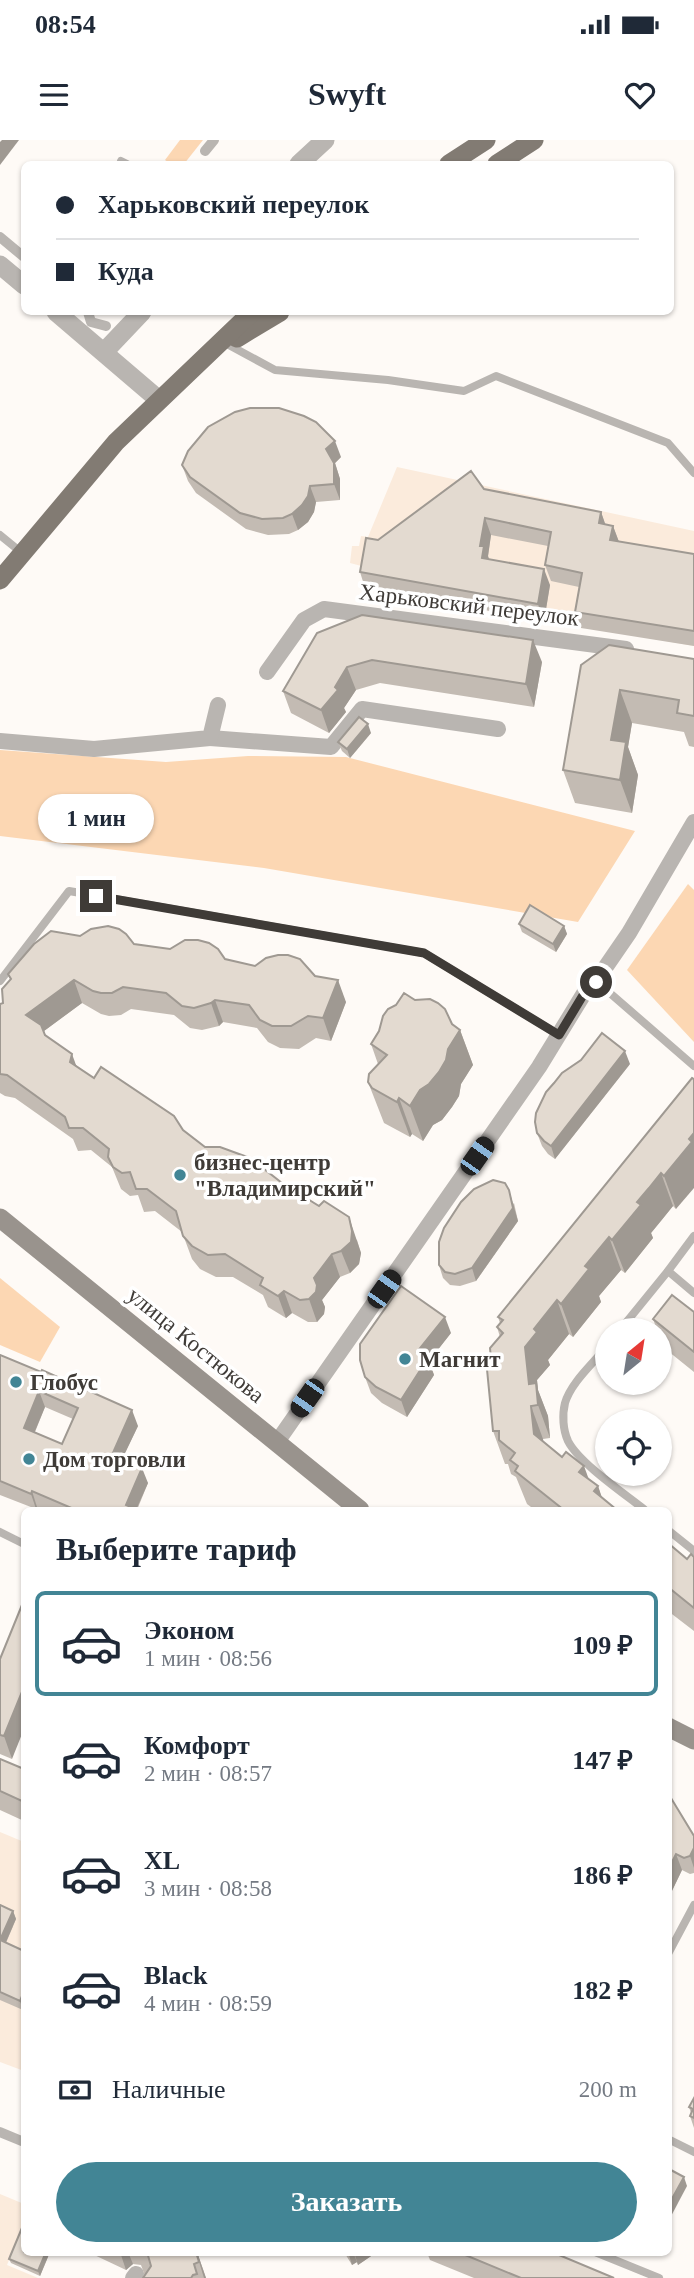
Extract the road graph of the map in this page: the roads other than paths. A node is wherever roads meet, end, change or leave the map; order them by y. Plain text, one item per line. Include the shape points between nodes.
1 (214, 140) edge
2 (325, 140) edge
3 (486, 140) edge
4 (534, 140) edge
5 (205, 151) dead end
6 (302, 161) edge
7 (454, 161) edge
8 (502, 161) edge
9 (0, 237) edge
10 (21, 254) edge
11 (0, 265) edge
12 (21, 282) edge
13 (60, 315) edge
14 (249, 315) edge
15 (275, 315) edge
16 (131, 318) edge
17 (89, 320) edge
18 (106, 326) dead end
19 (228, 344) junction
20 (105, 351) junction
21 (198, 363) junction
22 (159, 400) junction
23 (694, 473) edge
24 (0, 535) edge
25 (22, 553) junction
26 (0, 580) edge
27 (643, 652) edge
28 (267, 672) dead end
29 (218, 705) dead end
30 (498, 729) dead end
31 (210, 738) junction
32 (0, 741) edge
33 (694, 822) edge
34 (0, 981) edge
35 (596, 982) junction
36 (559, 1035) junction
37 (694, 1066) edge
38 (0, 1218) edge
39 (694, 1236) edge
40 (668, 1272) junction
41 (694, 1293) edge
42 (630, 1318) edge
43 (595, 1361) edge
44 (276, 1441) junction
45 (356, 1507) edge
46 (639, 1507) edge
47 (0, 1532) edge
48 (672, 1533) edge
49 (21, 1542) edge
50 (694, 1551) edge
51 (672, 1729) edge
52 (694, 1740) edge
53 (694, 1905) edge
54 (672, 1946) edge
55 (0, 2132) edge
56 (21, 2141) edge
57 (672, 2141) edge
58 (694, 2152) edge
59 (605, 2256) edge
60 (659, 2278) edge

1 - 5 street
2 - 6 street
3 - 7 main road
4 - 8 main road
9 - 10 street
11 - 12 street
13 - 20 street
14 - 21 main road
15 - 19 main road
16 - 20 street
17 - 18 street
19 - 21 main road
19 - 23 lane via 275,370 464,391 496,376 667,443
20 - 22 street
21 - 22 main road
22 - 25 main road via 116,442
24 - 25 lane
25 - 26 main road
27 - 28 street, Харьковский переулок via 324,609 304,620
29 - 31 street
30 - 31 street via 362,709 331,747
31 - 32 street via 94,749
33 - 35 street
34 - 36 lane via 69,891 424,953
35 - 36 street via 588,987
35 - 37 lane
36 - 44 street
38 - 44 main road, улица Костюкова
39 - 40 lane
40 - 41 lane
40 - 42 lane
43 - 46 lane via 566,1402 563,1421 568,1441 580,1457
44 - 45 main road, улица Костюкова
47 - 49 lane
48 - 50 lane
51 - 52 main road
53 - 54 lane
55 - 56 street
57 - 58 lane
59 - 60 lane

